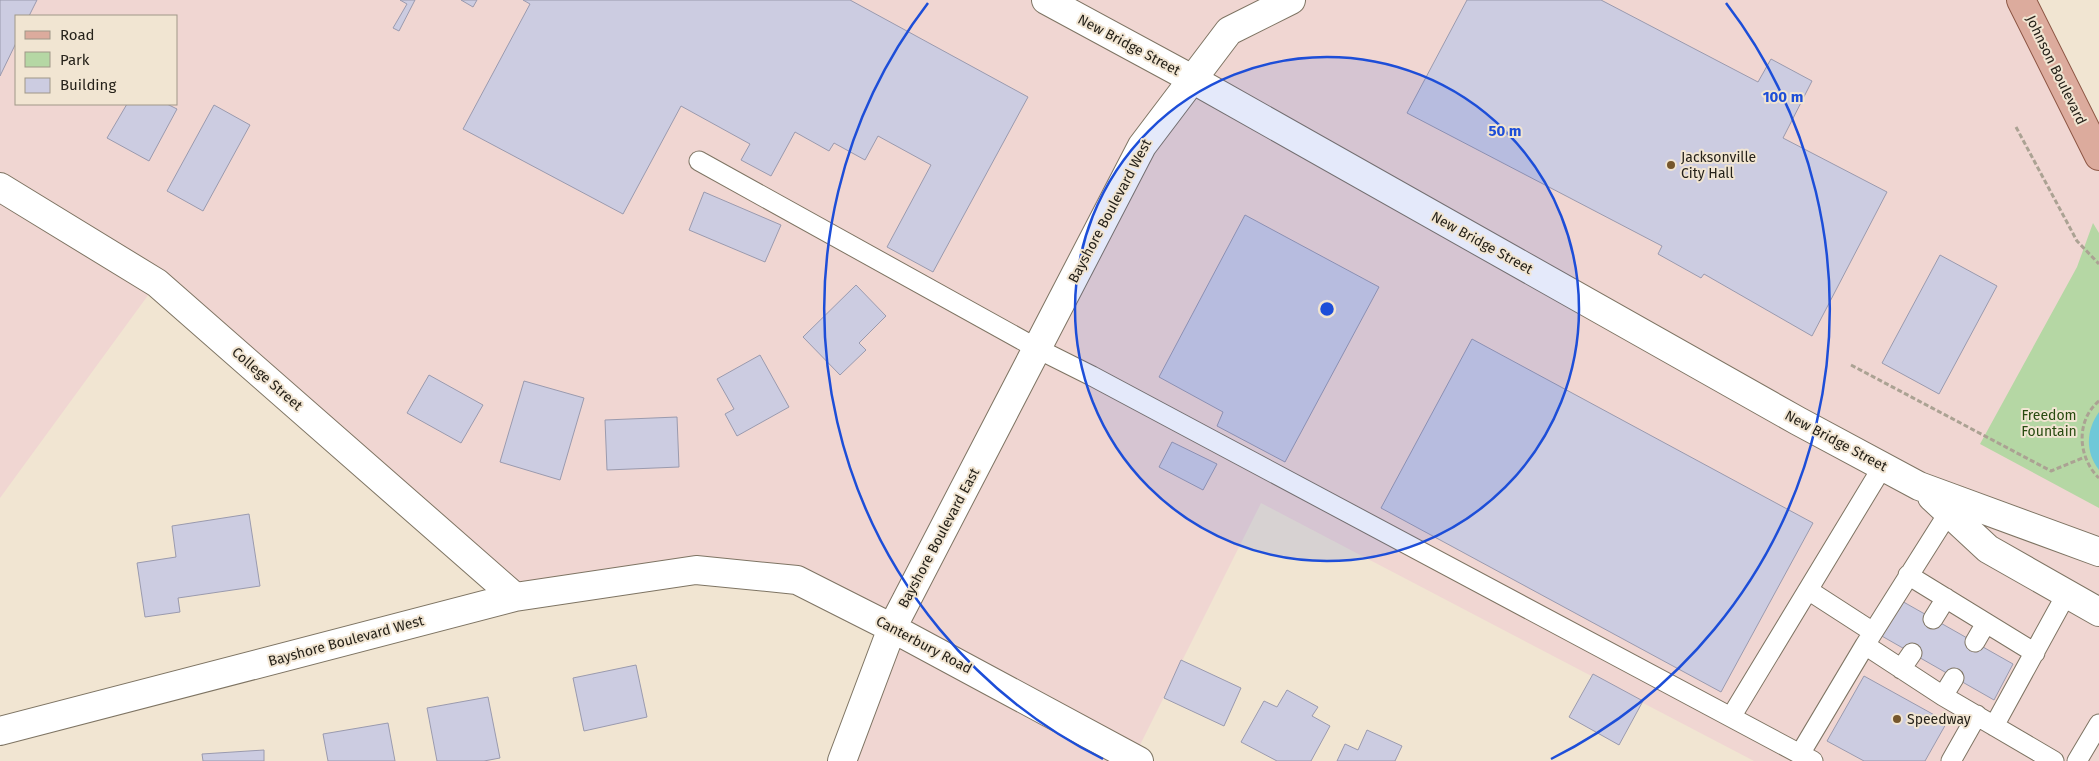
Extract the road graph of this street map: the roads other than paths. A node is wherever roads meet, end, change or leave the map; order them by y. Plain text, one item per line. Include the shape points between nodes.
1 (1046, 0) edge
2 (1291, 0) edge
3 (2021, 0) edge
4 (1192, 79) junction
5 (2096, 149) edge
6 (699, 160) dead end
7 (0, 187) edge
8 (1038, 349) junction
9 (1882, 466) junction
10 (1919, 486) junction
11 (1949, 512) junction
12 (2099, 552) edge
13 (696, 570) joint
14 (1908, 575) junction
15 (1808, 590) junction
16 (2067, 593) junction
17 (516, 597) junction
18 (1946, 598) junction
19 (2099, 612) edge
20 (1933, 619) dead end
21 (1986, 623) junction
22 (892, 628) junction
23 (1869, 639) junction
24 (1974, 642) dead end
25 (1912, 653) dead end
26 (2034, 653) junction
27 (1902, 669) junction
28 (1954, 678) dead end
29 (1943, 696) junction
30 (1976, 715) junction
31 (1731, 717) junction
32 (2099, 724) edge
33 (1994, 726) junction
34 (0, 731) edge
35 (1807, 758) edge
36 (842, 761) edge
37 (1139, 761) edge
38 (1951, 761) edge
39 (2054, 761) edge
40 (2077, 761) edge

1 - 4 street, New Bridge Street
2 - 4 street, Bayshore Boulevard West via 1230,31
3 - 5 main road, Johnson Boulevard
4 - 8 street, Bayshore Boulevard West via 1142,146
4 - 9 street, New Bridge Street
6 - 8 lane
7 - 17 street, College Street via 157,283
8 - 22 street, Bayshore Boulevard East
8 - 31 lane
9 - 10 street, New Bridge Street
9 - 15 lane
10 - 11 street, New Bridge Street
10 - 12 street, New Bridge Street
11 - 14 lane
11 - 16 street, New Bridge Street via 1988,549
13 - 17 street, Bayshore Boulevard West
13 - 22 street, Canterbury Road via 797,580
14 - 18 lane
14 - 23 lane
15 - 23 lane
15 - 31 lane
16 - 19 street, New Bridge Street
16 - 26 lane
17 - 34 street, Bayshore Boulevard West
18 - 20 lane
18 - 21 lane
21 - 24 lane
21 - 26 lane
22 - 36 street, Bayshore Boulevard East
22 - 37 street, Canterbury Road
23 - 27 lane
23 - 35 lane
25 - 27 lane
26 - 33 lane
27 - 29 lane
28 - 29 lane
29 - 30 lane
30 - 33 lane
30 - 38 lane
31 - 35 lane
32 - 40 lane
33 - 39 lane

